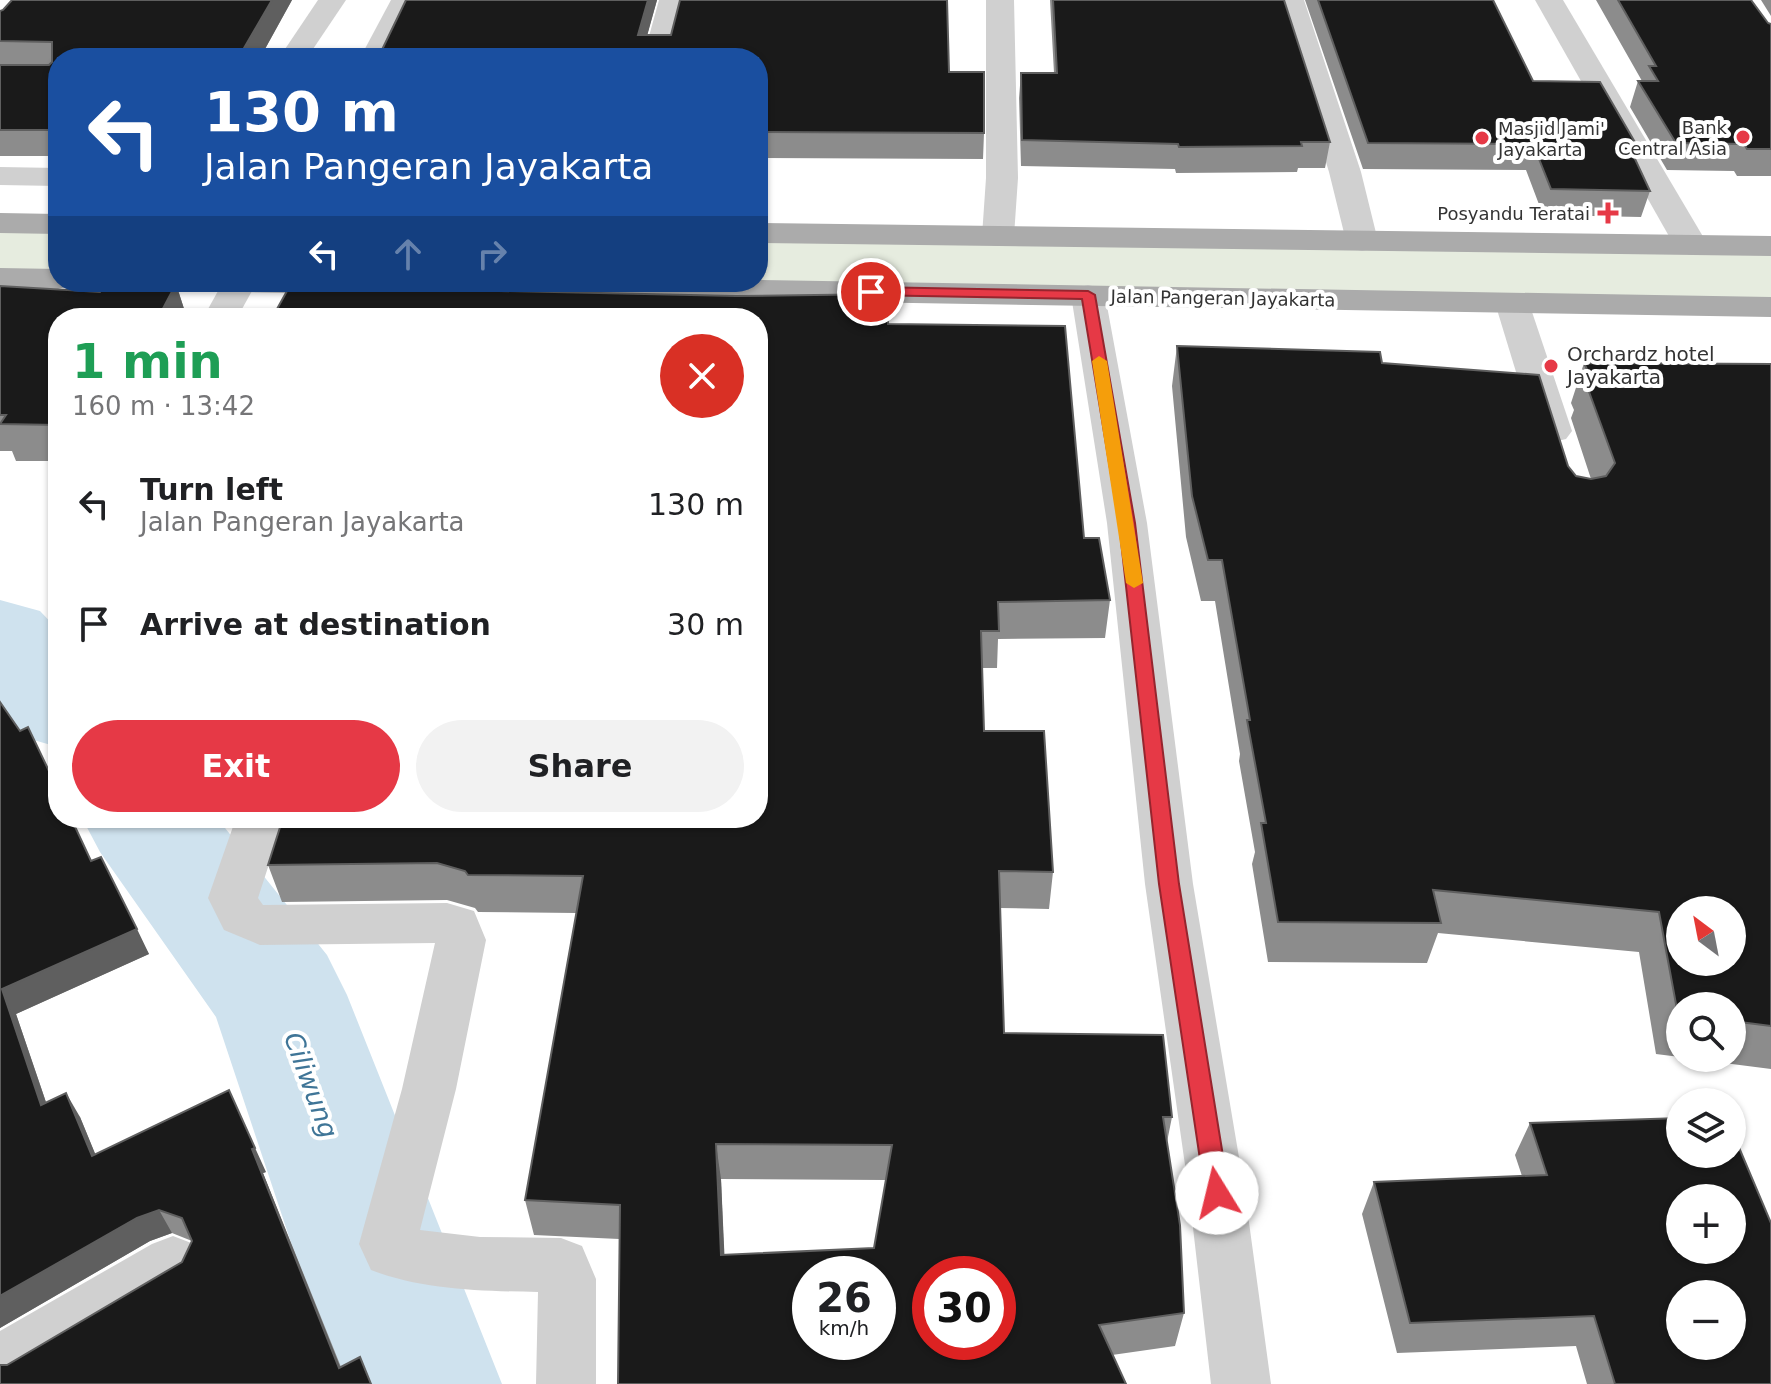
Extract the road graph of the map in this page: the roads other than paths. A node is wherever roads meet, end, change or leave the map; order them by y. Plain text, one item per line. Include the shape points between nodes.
1 (332, 0) edge
2 (405, 0) edge
3 (673, 0) edge
4 (1000, 0) edge
5 (1290, 0) edge
6 (1549, 0) edge
7 (300, 48) edge
8 (379, 48) edge
9 (660, 48) edge
10 (0, 176) edge
11 (48, 177) edge
12 (0, 223) edge
13 (48, 224) edge
14 (768, 233) edge
15 (998, 236) junction
16 (1362, 241) junction
17 (1691, 245) junction
18 (1771, 246) edge
19 (0, 278) edge
20 (48, 279) edge
21 (768, 290) edge
22 (1088, 295) junction
23 (1512, 303) junction
24 (1771, 307) edge
25 (1563, 463) edge
26 (257, 828) edge
27 (173, 1263) edge
28 (0, 1364) edge
29 (566, 1384) edge
30 (1241, 1384) edge

1 - 7 street
2 - 8 street
3 - 9 street
4 - 15 street
5 - 16 street
6 - 17 street
10 - 11 street
12 - 13 main road
14 - 15 main road
15 - 16 main road
16 - 17 main road
17 - 18 main road
19 - 20 main road
21 - 22 main road, Jalan Pangeran Jayakarta
22 - 23 main road, Jalan Pangeran Jayakarta
22 - 30 street via 1127,523 1169,884
23 - 24 main road, Jalan Pangeran Jayakarta
23 - 25 street
26 - 29 street via 233,898 243,920 260,925 447,923 460,932 429,1089 388,1244 399,1254 561,1265 567,1279
27 - 28 street

